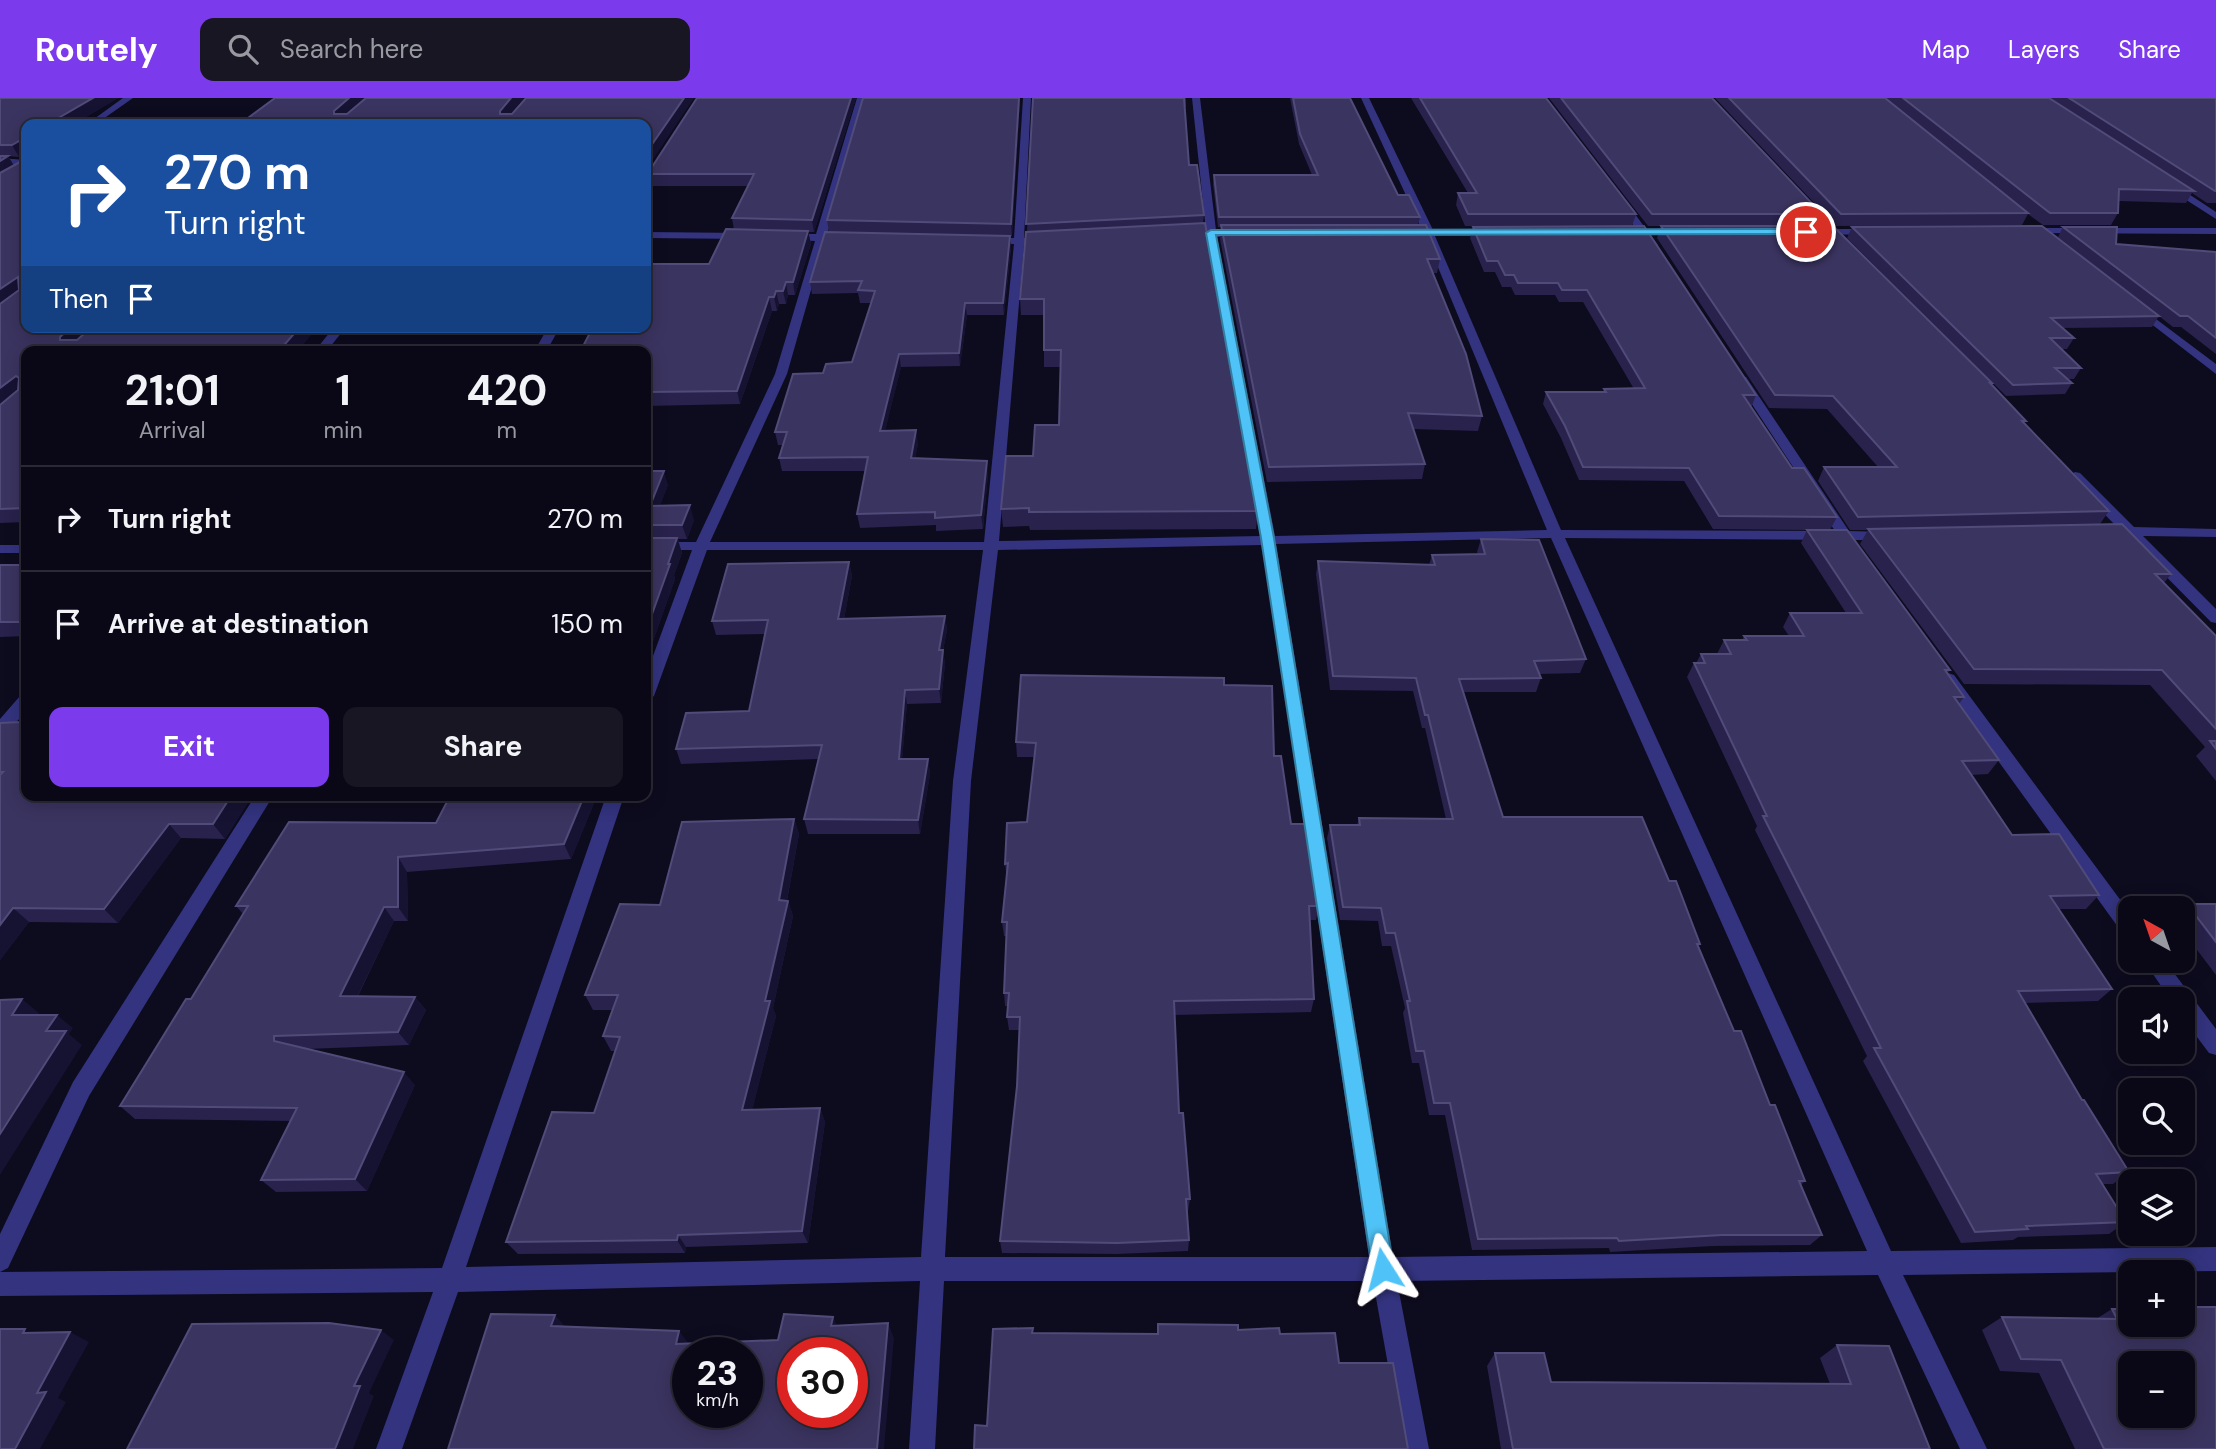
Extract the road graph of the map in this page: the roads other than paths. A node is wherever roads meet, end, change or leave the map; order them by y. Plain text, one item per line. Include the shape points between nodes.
1 (129, 98) edge
2 (861, 98) edge
3 (1027, 98) edge
4 (1196, 98) edge
5 (1365, 98) edge
6 (98, 119) edge
7 (0, 161) edge
8 (21, 163) edge
9 (2160, 179) edge
10 (1615, 193) edge
11 (2216, 216) edge
12 (1823, 222) edge
13 (2029, 223) edge
14 (2039, 231) junction
15 (2216, 231) edge
16 (1806, 232) edge
17 (1832, 232) junction
18 (1883, 232) edge
19 (2012, 232) edge
20 (1211, 233) junction
21 (1252, 233) edge
22 (1402, 233) edge
23 (1429, 233) junction
24 (1510, 233) edge
25 (651, 234) edge
26 (1170, 235) edge
27 (754, 236) edge
28 (781, 237) edge
29 (821, 237) junction
30 (861, 238) edge
31 (2049, 239) edge
32 (1060, 240) edge
33 (979, 241) edge
34 (1842, 241) edge
35 (1019, 242) junction
36 (1661, 257) edge
37 (2122, 296) edge
38 (1730, 362) edge
39 (2216, 370) edge
40 (2062, 463) edge
41 (2129, 531) junction
42 (2089, 532) edge
43 (2216, 533) edge
44 (1556, 534) junction
45 (1899, 536) edge
46 (1845, 537) junction
47 (1268, 538) junction
48 (651, 546) edge
49 (701, 546) junction
50 (990, 546) junction
51 (0, 549) edge
52 (21, 549) edge
53 (1861, 559) edge
54 (2216, 618) edge
55 (1942, 671) edge
56 (651, 682) edge
57 (21, 707) edge
58 (0, 730) edge
59 (261, 801) edge
60 (613, 801) edge
61 (2118, 912) edge
62 (2195, 1018) edge
63 (2216, 1046) edge
64 (2216, 1259) edge
65 (0, 1260) edge
66 (1885, 1264) junction
67 (933, 1269) junction
68 (1383, 1269) junction
69 (450, 1280) junction
70 (0, 1284) edge
71 (388, 1449) edge
72 (922, 1449) edge
73 (1416, 1449) edge
74 (1974, 1449) edge

1 - 6 street
2 - 29 street
3 - 35 street
4 - 20 street
5 - 23 street
7 - 8 street
9 - 11 street
10 - 36 street
12 - 17 street
13 - 14 street
14 - 15 street
14 - 19 street
14 - 31 street
16 - 17 street
17 - 18 street
17 - 34 street
20 - 21 street
20 - 26 street
20 - 47 street
22 - 23 street
23 - 24 street
23 - 44 street
25 - 27 street
28 - 29 street
29 - 30 street
29 - 49 street via 781,374
32 - 35 street
33 - 35 street
35 - 50 street
37 - 39 street
38 - 46 street
40 - 41 street
41 - 42 street
41 - 43 street
41 - 54 street
44 - 46 street
44 - 47 street
44 - 66 street
45 - 46 street
46 - 53 street
47 - 50 street
47 - 68 street
48 - 49 street
49 - 50 street
49 - 56 street
50 - 67 street via 962,781
51 - 52 street
55 - 61 street
57 - 58 street
59 - 65 street via 81,1089
60 - 69 street
62 - 63 street
64 - 66 street
66 - 68 street
66 - 74 street
67 - 68 street
67 - 69 street
67 - 72 street
68 - 73 street
69 - 70 street
69 - 71 street

